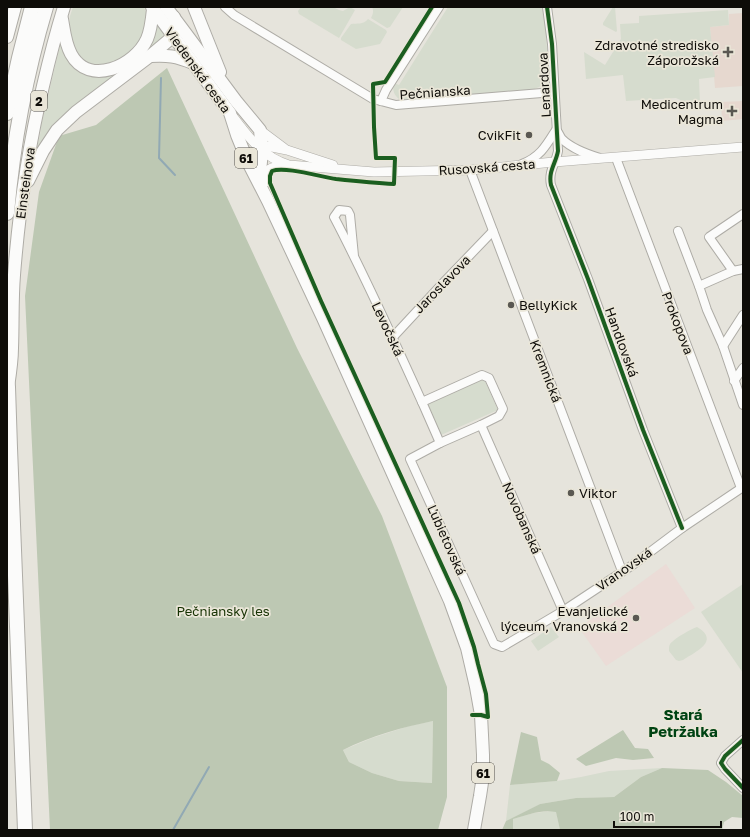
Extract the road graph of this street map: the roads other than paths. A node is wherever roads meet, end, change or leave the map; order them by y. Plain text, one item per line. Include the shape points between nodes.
1 (15, 7) edge
2 (32, 7) edge
3 (46, 7) edge
4 (166, 7) edge
5 (194, 7) edge
6 (225, 7) edge
7 (439, 7) edge
8 (547, 7) edge
9 (152, 8) edge
10 (63, 11) edge
11 (174, 17) junction
12 (173, 35) junction
13 (7, 37) edge
14 (150, 56) junction
15 (193, 63) junction
16 (226, 86) junction
17 (554, 92) junction
18 (381, 101) junction
19 (7, 113) edge
20 (230, 113) junction
21 (260, 130) junction
22 (556, 130) junction
23 (260, 147) junction
24 (743, 147) edge
25 (287, 150) junction
26 (603, 158) junction
27 (616, 158) junction
28 (554, 162) junction
29 (289, 165) junction
30 (516, 166) junction
31 (350, 170) junction
32 (470, 170) junction
33 (255, 176) junction
34 (264, 184) junction
35 (23, 189) junction
36 (268, 201) junction
37 (7, 213) edge
38 (743, 214) edge
39 (493, 231) junction
40 (678, 232) dead end
41 (354, 256) junction
42 (743, 269) edge
43 (733, 271) junction
44 (699, 286) junction
45 (743, 315) edge
46 (393, 337) junction
47 (723, 346) junction
48 (743, 368) edge
49 (734, 381) junction
50 (8, 383) edge
51 (422, 402) junction
52 (743, 405) edge
53 (481, 425) junction
54 (440, 443) junction
55 (742, 488) edge
56 (682, 528) junction
57 (622, 571) junction
58 (563, 611) junction
59 (502, 647) joint
60 (743, 740) edge
61 (743, 788) edge
62 (26, 829) edge
63 (474, 830) edge

1 - 13 main road
2 - 19 highway
3 - 37 highway via 22,104
4 - 11 main road, Viedenská cesta / 61
5 - 16 main road
6 - 18 street, Pečnianska via 234,15 373,99
7 - 18 street
8 - 17 street, Lenardova
9 - 10 main road, 2 via 151,27 141,48 119,66 101,71 84,67 71,56 66,44
9 - 12 main road, Viedenská cesta / 61
10 - 35 main road, Einsteinova / 2 via 40,99
11 - 12 main road
11 - 16 main road, Viedenská cesta / 61
12 - 14 main road, 2
12 - 15 main road, Viedenská cesta / 61
14 - 15 main road via 171,56
14 - 35 main road, 2 via 76,112 57,130
15 - 20 main road, Viedenská cesta / 61
16 - 21 main road, Viedenská cesta / 61
17 - 18 street, Pečnianska via 396,105
17 - 22 street, Lenardova
20 - 23 street, Rusovská cesta
20 - 33 main road, Viedenská cesta / 61 via 236,135
21 - 23 main road, Viedenská cesta / 61
21 - 25 street, Rusovská cesta
22 - 26 street via 577,149
22 - 28 street, Lenardova via 558,150
22 - 30 street via 539,154 530,161
23 - 25 street, Rusovská cesta
23 - 29 street, Rusovská cesta
23 - 33 street via 252,150 251,154
23 - 34 main road, Viedenská cesta / 61 via 260,175
24 - 27 street, Rusovská cesta
25 - 31 street, Rusovská cesta
26 - 27 street, Rusovská cesta
26 - 28 street, Rusovská cesta
27 - 55 street, Prokopova
28 - 30 street, Rusovská cesta
28 - 56 street, Handlovská via 550,173 551,185
29 - 31 street, Rusovská cesta
29 - 34 street, Rusovská cesta via 276,166 269,170 265,175
30 - 32 street, Rusovská cesta
31 - 32 street, Rusovská cesta
32 - 39 street, Kremnická
33 - 36 main road, Viedenská cesta / 61
34 - 36 main road, Viedenská cesta / 61
35 - 50 main road, Einsteinova / 2 via 14,276 12,350
36 - 63 main road, Viedenská cesta / 61 via 450,601 467,648 481,715 483,749 483,776
38 - 43 street via 709,237
39 - 46 street, Jaroslavova
39 - 57 street, Kremnická
40 - 44 street
41 - 41 street, Levočská via 334,217 339,210 348,211 350,215
41 - 46 street, Levočská
42 - 43 street
43 - 44 street
44 - 47 street
45 - 47 street
46 - 51 street, Levočská
47 - 49 street
48 - 49 street
49 - 52 street
50 - 62 highway
51 - 53 street via 482,375 489,378 503,409 499,416
51 - 54 street, Levočská
53 - 54 street
53 - 58 street, Novobanská
54 - 59 street, Ľubietovská via 410,459 494,644
55 - 56 street, Vranovská
56 - 57 street, Vranovská
57 - 58 street, Vranovská
58 - 59 street, Vranovská
60 - 61 street via 724,756 721,762

